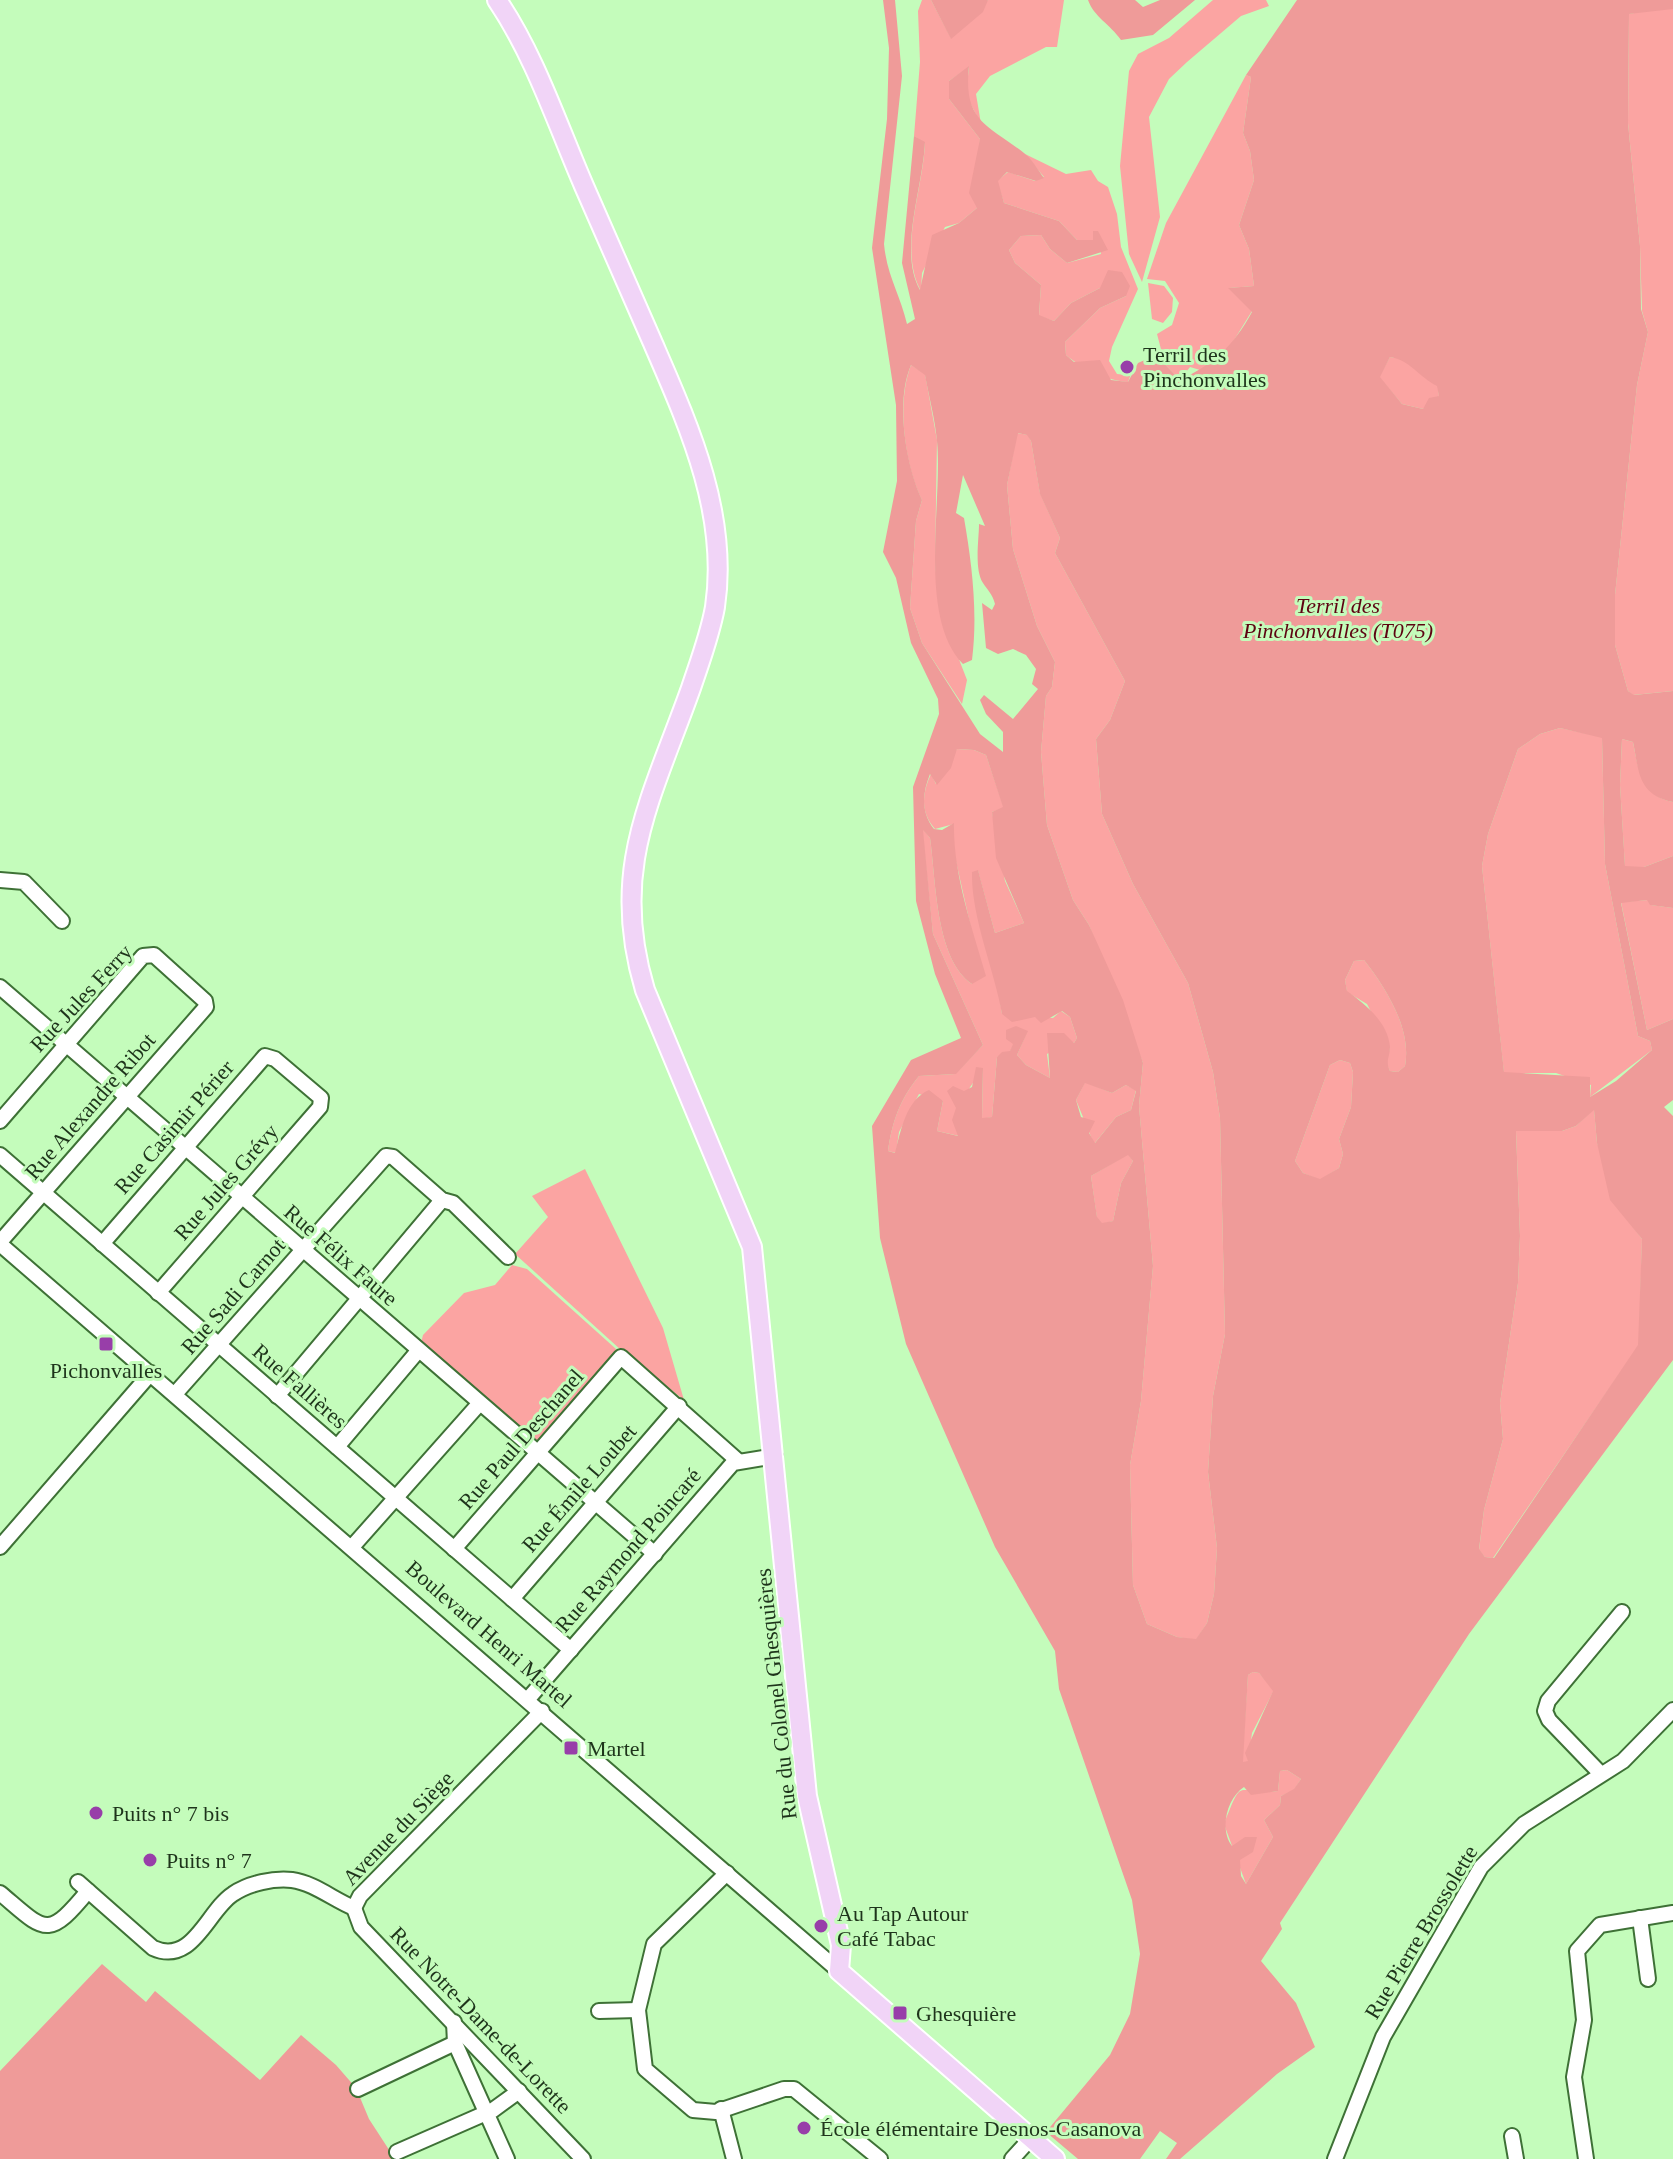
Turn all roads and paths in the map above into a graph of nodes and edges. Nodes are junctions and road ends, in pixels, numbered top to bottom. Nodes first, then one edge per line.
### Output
1 (497, 0) edge
2 (0, 880) edge
3 (62, 921) dead end
4 (0, 987) edge
5 (202, 996) joint
6 (65, 1045) junction
7 (127, 1098) junction
8 (321, 1098) joint
9 (0, 1121) edge
10 (184, 1149) junction
11 (0, 1155) edge
12 (44, 1193) junction
13 (242, 1197) junction
14 (442, 1200) junction
15 (0, 1243) edge
16 (102, 1244) junction
17 (302, 1251) junction
18 (508, 1257) dead end
19 (158, 1293) junction
20 (360, 1300) junction
21 (219, 1345) junction
22 (418, 1351) junction
23 (151, 1373) junction
24 (175, 1394) junction
25 (277, 1396) junction
26 (479, 1404) junction
27 (679, 1406) junction
28 (337, 1447) junction
29 (536, 1453) junction
30 (775, 1456) junction
31 (737, 1460) junction
32 (395, 1498) junction
33 (594, 1504) junction
34 (0, 1547) edge
35 (352, 1547) junction
36 (454, 1549) junction
37 (655, 1554) junction
38 (512, 1599) junction
39 (1622, 1612) dead end
40 (571, 1650) junction
41 (528, 1699) junction
42 (1673, 1710) edge
43 (542, 1711) junction
44 (1601, 1774) junction
45 (727, 1873) junction
46 (0, 1893) edge
47 (354, 1908) junction
48 (1673, 1913) edge
49 (1640, 1918) junction
50 (839, 1971) junction
51 (1648, 1979) dead end
52 (638, 2010) junction
53 (599, 2011) dead end
54 (454, 2022) junction
55 (455, 2043) junction
56 (358, 2089) dead end
57 (519, 2091) junction
58 (721, 2109) junction
59 (485, 2111) junction
60 (1512, 2136) dead end
61 (1031, 2138) junction
62 (397, 2152) dead end
63 (1056, 2158) edge
64 (507, 2159) edge
65 (583, 2159) edge
66 (734, 2159) edge
67 (880, 2159) edge
68 (1012, 2159) edge
69 (1335, 2159) edge
70 (1516, 2159) edge
71 (1586, 2159) edge

1 - 30 main road, Rue du Colonel Ghesquières
2 - 3 street
4 - 6 street, Rue Félix Faure
5 - 6 street, Rue Jules Ferry
5 - 7 street, Rue Alexandre Ribot
6 - 7 street, Rue Félix Faure
6 - 9 street, Rue Jules Ferry
7 - 10 street, Rue Félix Faure
7 - 12 street, Rue Alexandre Ribot
8 - 10 street, Rue Casimir Périer
8 - 13 street, Rue Jules Grévy
10 - 13 street, Rue Félix Faure
10 - 16 street, Rue Casimir Périer
11 - 12 street, Rue Fallières
12 - 15 street, Rue Alexandre Ribot
12 - 16 street, Rue Fallières
13 - 17 street, Rue Félix Faure
13 - 19 street, Rue Jules Grévy
14 - 17 street, Rue Sadi Carnot
14 - 18 street
14 - 20 street
15 - 23 street, Boulevard Henri Martel
16 - 19 street, Rue Fallières
17 - 20 street, Rue Félix Faure
17 - 21 street, Rue Sadi Carnot
19 - 21 street, Rue Fallières
20 - 22 street, Rue Félix Faure
20 - 25 street
21 - 24 street, Rue Sadi Carnot
21 - 25 street, Rue Fallières
22 - 26 street, Rue Félix Faure
22 - 28 street
23 - 24 street, Boulevard Henri Martel
23 - 34 street
24 - 35 street, Boulevard Henri Martel
25 - 28 street, Rue Fallières
26 - 29 street, Rue Félix Faure
26 - 32 street
27 - 29 street, Rue Paul Deschanel
27 - 31 street
27 - 33 street, Rue Émile Loubet
28 - 32 street, Rue Fallières
29 - 33 street, Rue Félix Faure
29 - 36 street, Rue Paul Deschanel
30 - 31 street
30 - 50 main road, Rue du Colonel Ghesquières
31 - 37 street, Rue Raymond Poincaré
32 - 35 street
32 - 36 street, Rue Fallières
33 - 37 street, Rue Félix Faure
33 - 38 street, Rue Émile Loubet
35 - 41 street, Boulevard Henri Martel
36 - 38 street, Rue Fallières
37 - 40 street, Rue Raymond Poincaré
38 - 40 street, Rue Fallières
39 - 44 street
40 - 41 street, Rue Raymond Poincaré
41 - 43 street, Boulevard Henri Martel
42 - 44 street, Rue Pierre Brossolette
43 - 45 street, Boulevard Henri Martel
43 - 47 street, Avenue du Siège
44 - 69 street, Rue Pierre Brossolette
45 - 50 street, Boulevard Henri Martel
45 - 52 street
46 - 47 street, Avenue du Siège
47 - 54 street, Rue Notre-Dame-de-Lorette
48 - 49 street
49 - 51 street
49 - 71 street
50 - 61 main road, Boulevard Henri Martel
52 - 53 street
52 - 58 street
54 - 55 street
54 - 57 street, Rue Notre-Dame-de-Lorette
55 - 56 street
55 - 59 street
57 - 59 street
57 - 65 street, Rue Notre-Dame-de-Lorette
58 - 66 street
58 - 67 street
59 - 62 street
59 - 64 street
60 - 70 street
61 - 63 main road, Boulevard Henri Martel
61 - 68 street

